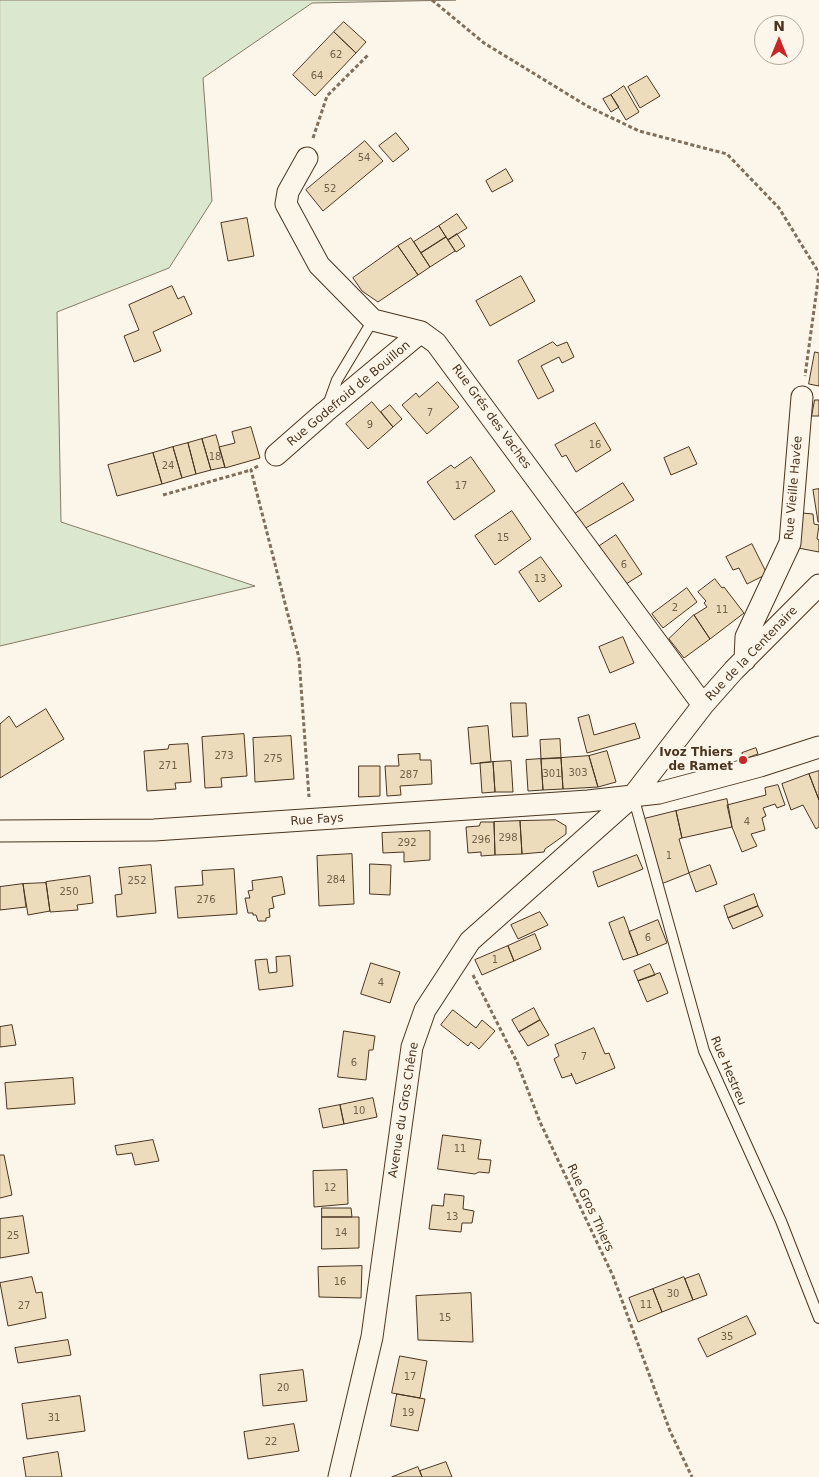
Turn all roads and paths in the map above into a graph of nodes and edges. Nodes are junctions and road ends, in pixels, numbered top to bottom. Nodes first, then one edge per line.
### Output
1 (432, 0) edge
2 (368, 55) dead end
3 (307, 158) joint
4 (374, 320) junction
5 (421, 332) junction
6 (802, 397) joint
7 (325, 412) junction
8 (276, 455) joint
9 (251, 470) junction
10 (163, 494) dead end
11 (819, 586) edge
12 (744, 660) junction
13 (703, 705) junction
14 (819, 747) edge
15 (633, 796) junction
16 (311, 820) junction
17 (0, 831) edge
18 (461, 953) junction
19 (819, 1318) edge
20 (340, 1477) edge
21 (692, 1477) edge

1 - 6 path
2 - 3 path
3 - 4 street
4 - 5 street, Rue Grés des Vaches
4 - 7 lane
5 - 7 street, Rue Godefroid de Bouillon
5 - 13 street, Rue Grés des Vaches
6 - 12 street, Rue Vieille Havée
7 - 8 street, Rue Godefroid de Bouillon
8 - 9 path
9 - 10 path
9 - 16 path
11 - 12 street, Rue de la Centenaire
12 - 13 street, Rue de la Centenaire
13 - 15 street, Rue de la Centenaire
14 - 15 street, Rue Fays
15 - 16 street, Rue Fays
15 - 18 street, Avenue du Gros Chêne
15 - 19 lane, Rue Hestreu
16 - 17 street, Rue Fays
18 - 20 street, Avenue du Gros Chêne
18 - 21 path, Rue Gros Thiers

